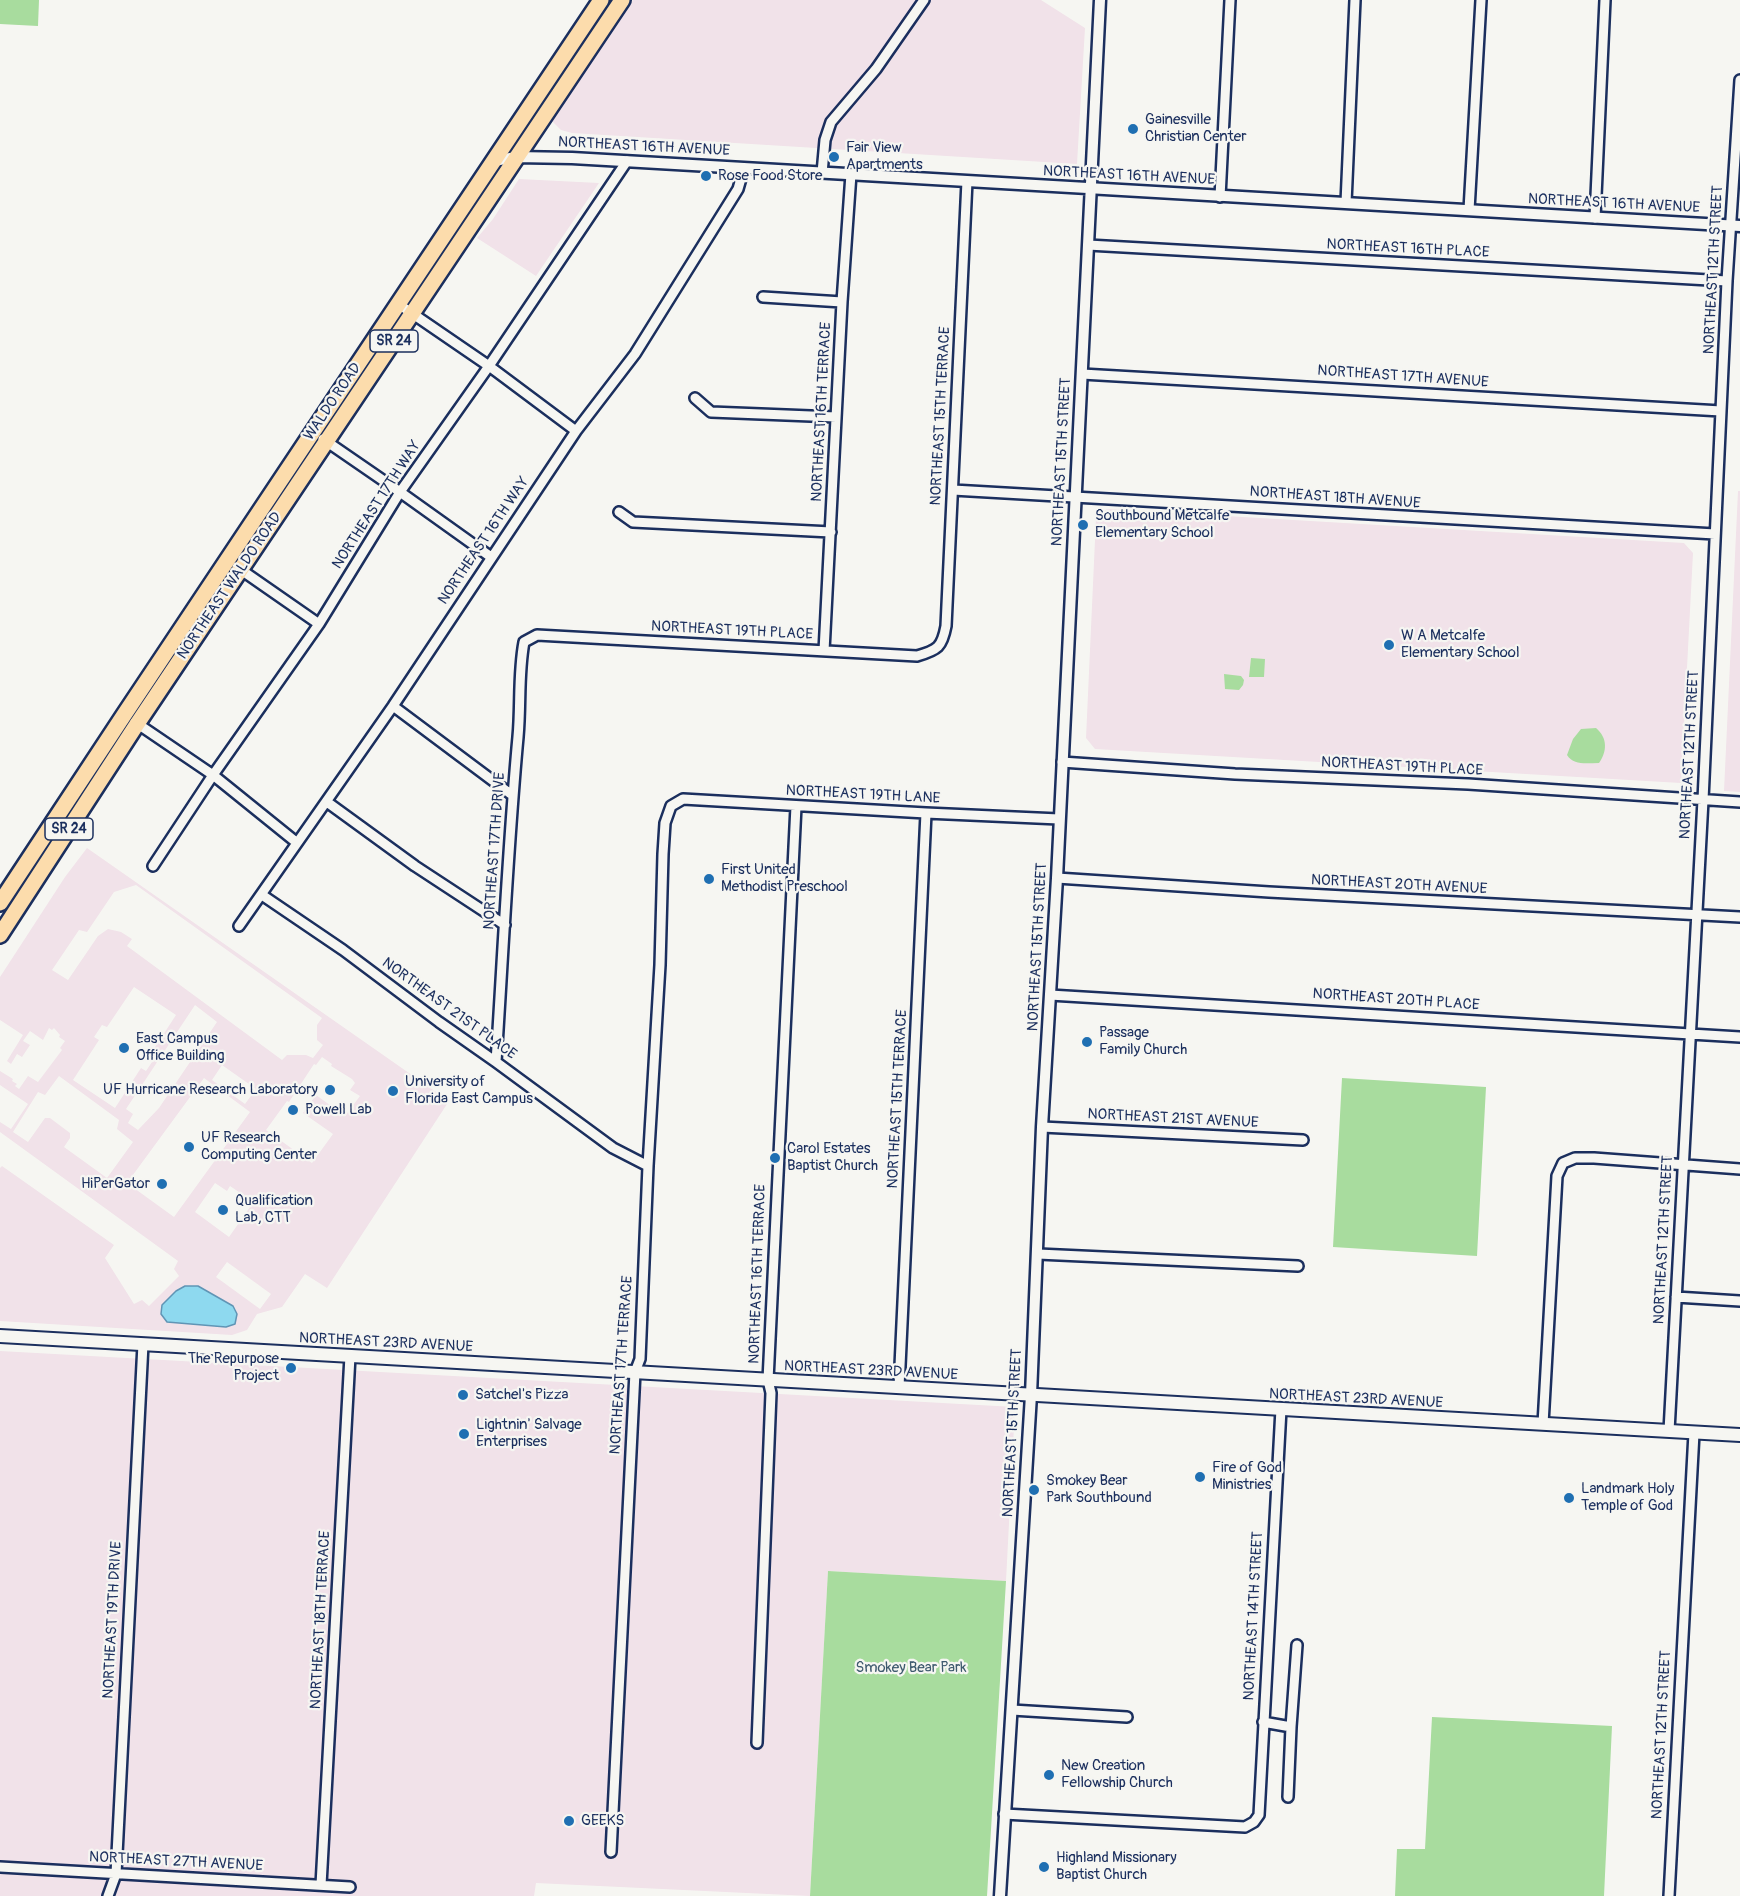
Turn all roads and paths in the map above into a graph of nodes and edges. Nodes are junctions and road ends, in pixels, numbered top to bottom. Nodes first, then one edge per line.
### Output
1 (602, 0) edge
2 (622, 0) edge
3 (924, 0) edge
4 (1100, 0) edge
5 (1230, 0) edge
6 (1355, 0) edge
7 (1481, 0) edge
8 (1605, 0) edge
9 (1740, 80) edge
10 (497, 156) junction
11 (516, 157) junction
12 (627, 161) junction
13 (744, 168) junction
14 (822, 173) junction
15 (851, 174) junction
16 (967, 182) junction
17 (1091, 189) junction
18 (1220, 196) junction
19 (1346, 204) junction
20 (1469, 210) junction
21 (1595, 218) junction
22 (1736, 226) edge
23 (1088, 245) junction
24 (1727, 281) junction
25 (763, 297) dead end
26 (842, 302) junction
27 (398, 303) junction
28 (412, 313) junction
29 (489, 366) junction
30 (1082, 374) junction
31 (694, 398) dead end
32 (1721, 411) junction
33 (836, 417) junction
34 (576, 431) junction
35 (312, 432) junction
36 (327, 442) junction
37 (952, 490) junction
38 (400, 492) junction
39 (1076, 496) junction
40 (619, 512) dead end
41 (831, 532) junction
42 (1715, 534) junction
43 (490, 557) junction
44 (227, 560) junction
45 (241, 570) junction
46 (319, 624) junction
47 (524, 642) joint
48 (937, 649) joint
49 (825, 651) junction
50 (393, 706) junction
51 (124, 715) junction
52 (137, 724) junction
53 (1062, 762) junction
54 (213, 775) junction
55 (512, 795) junction
56 (1703, 800) junction
57 (327, 802) junction
58 (1740, 802) edge
59 (796, 806) junction
60 (669, 808) joint
61 (926, 813) junction
62 (1059, 819) junction
63 (296, 843) junction
64 (153, 866) dead end
65 (1057, 878) junction
66 (262, 895) junction
67 (0, 903) edge
68 (1697, 915) junction
69 (1740, 917) edge
70 (505, 925) junction
71 (239, 926) dead end
72 (0, 935) edge
73 (1050, 995) junction
74 (1690, 1034) junction
75 (1740, 1037) edge
76 (496, 1062) junction
77 (1042, 1127) junction
78 (1303, 1140) dead end
79 (1683, 1165) junction
80 (648, 1166) junction
81 (1740, 1169) edge
82 (1038, 1254) junction
83 (1298, 1266) dead end
84 (1676, 1297) junction
85 (1740, 1300) edge
86 (0, 1336) edge
87 (143, 1344) junction
88 (350, 1356) junction
89 (635, 1372) junction
90 (768, 1380) junction
91 (899, 1387) junction
92 (1031, 1395) junction
93 (1281, 1409) junction
94 (1543, 1424) junction
95 (1669, 1431) junction
96 (1694, 1433) junction
97 (1740, 1435) edge
98 (1297, 1645) dead end
99 (1012, 1710) junction
100 (1127, 1717) dead end
101 (1263, 1722) junction
102 (1291, 1727) junction
103 (757, 1743) dead end
104 (1288, 1797) dead end
105 (1004, 1814) junction
106 (611, 1852) dead end
107 (0, 1867) edge
108 (116, 1874) junction
109 (321, 1885) junction
110 (350, 1887) dead end
111 (108, 1896) edge
112 (1000, 1896) edge
113 (1669, 1896) edge

1 - 10 highway, WALDO ROAD / SR 24
2 - 11 highway, SR 24
3 - 14 street
4 - 17 street, NORTHEAST 15TH STREET
5 - 18 street
6 - 19 street
7 - 20 street
8 - 21 street
9 - 22 street, NORTHEAST 12TH STREET
10 - 11 street
10 - 27 highway, WALDO ROAD / SR 24
11 - 12 street, NORTHEAST 16TH AVENUE
11 - 28 highway, NORTHEAST WALDO ROAD / SR 24
12 - 13 street, NORTHEAST 16TH AVENUE
12 - 29 street, NORTHEAST 17TH WAY
13 - 14 street, NORTHEAST 16TH AVENUE
13 - 34 street, NORTHEAST 16TH WAY
14 - 15 street, NORTHEAST 16TH AVENUE
15 - 16 street, NORTHEAST 16TH AVENUE
15 - 26 street, NORTHEAST 16TH TERRACE
16 - 17 street, NORTHEAST 16TH AVENUE
16 - 37 street, NORTHEAST 15TH TERRACE
17 - 18 street, NORTHEAST 16TH AVENUE
17 - 23 street, NORTHEAST 15TH STREET
18 - 19 street, NORTHEAST 16TH AVENUE
19 - 20 street, NORTHEAST 16TH AVENUE
20 - 21 street, NORTHEAST 16TH AVENUE
21 - 22 street, NORTHEAST 16TH AVENUE
22 - 24 street, NORTHEAST 12TH STREET
23 - 24 street, NORTHEAST 16TH PLACE
23 - 30 street, NORTHEAST 15TH STREET
24 - 32 street, NORTHEAST 12TH STREET
25 - 26 street
26 - 33 street, NORTHEAST 16TH TERRACE
27 - 28 street
27 - 35 highway, WALDO ROAD / SR 24
28 - 29 street
28 - 36 highway, NORTHEAST WALDO ROAD / SR 24
29 - 34 street
29 - 38 street, NORTHEAST 17TH WAY
30 - 32 street, NORTHEAST 17TH AVENUE
30 - 39 street, NORTHEAST 15TH STREET
31 - 33 street
32 - 42 street, NORTHEAST 12TH STREET
33 - 41 street, NORTHEAST 16TH TERRACE
34 - 43 street, NORTHEAST 16TH WAY
35 - 36 street
35 - 44 highway, WALDO ROAD / SR 24
36 - 38 street
36 - 45 highway, NORTHEAST WALDO ROAD / SR 24
37 - 39 street, NORTHEAST 18TH AVENUE
37 - 48 street, NORTHEAST 15TH TERRACE
38 - 43 street
38 - 46 street, NORTHEAST 17TH WAY
39 - 42 street, NORTHEAST 18TH AVENUE
39 - 53 street, NORTHEAST 15TH STREET
40 - 41 street
41 - 49 street, NORTHEAST 16TH TERRACE
42 - 56 street, NORTHEAST 12TH STREET
43 - 50 street, NORTHEAST 16TH WAY
44 - 45 street
44 - 51 highway, WALDO ROAD / SR 24
45 - 46 street
45 - 52 highway, NORTHEAST WALDO ROAD / SR 24
46 - 54 street, NORTHEAST 17TH WAY
47 - 49 street, NORTHEAST 19TH PLACE
47 - 55 street, NORTHEAST 17TH DRIVE
48 - 49 street, NORTHEAST 19TH PLACE
50 - 55 street
50 - 57 street, NORTHEAST 16TH WAY
51 - 52 street
51 - 67 highway, SR 24
52 - 54 street
52 - 72 highway, NORTHEAST WALDO ROAD / SR 24
53 - 56 street, NORTHEAST 19TH PLACE
53 - 62 street, NORTHEAST 15TH STREET
54 - 63 street
54 - 64 street, NORTHEAST 17TH WAY
55 - 70 street, NORTHEAST 17TH DRIVE
56 - 58 street, NORTHEAST 19TH PLACE
56 - 68 street, NORTHEAST 12TH STREET
57 - 63 street, NORTHEAST 16TH WAY
57 - 70 street
59 - 60 street, NORTHEAST 19TH LANE
59 - 61 street, NORTHEAST 19TH LANE
59 - 90 street, NORTHEAST 16TH TERRACE
60 - 80 street, NORTHEAST 17TH TERRACE
61 - 62 street, NORTHEAST 19TH LANE
61 - 91 street, NORTHEAST 15TH TERRACE
62 - 65 street, NORTHEAST 15TH STREET
63 - 66 street, NORTHEAST 16TH WAY
65 - 68 street, NORTHEAST 20TH AVENUE
65 - 73 street, NORTHEAST 15TH STREET
66 - 71 street, NORTHEAST 16TH WAY
66 - 76 street, NORTHEAST 21ST PLACE
68 - 69 street, NORTHEAST 20TH AVENUE
68 - 74 street, NORTHEAST 12TH STREET
70 - 76 street, NORTHEAST 17TH DRIVE
73 - 74 street, NORTHEAST 20TH PLACE
73 - 77 street, NORTHEAST 15TH STREET
74 - 75 street, NORTHEAST 20TH PLACE
74 - 79 street, NORTHEAST 12TH STREET
76 - 80 street, NORTHEAST 21ST PLACE
77 - 78 street, NORTHEAST 21ST AVENUE
77 - 82 street, NORTHEAST 15TH STREET
79 - 81 street
79 - 84 street, NORTHEAST 12TH STREET
79 - 94 street
80 - 89 street, NORTHEAST 17TH TERRACE
82 - 83 street
82 - 92 street, NORTHEAST 15TH STREET
84 - 85 street
84 - 95 street, NORTHEAST 12TH STREET
86 - 87 main road, NORTHEAST 23RD AVENUE
87 - 88 main road, NORTHEAST 23RD AVENUE
87 - 108 street, NORTHEAST 19TH DRIVE
88 - 89 main road, NORTHEAST 23RD AVENUE
88 - 109 street, NORTHEAST 18TH TERRACE
89 - 90 main road, NORTHEAST 23RD AVENUE
89 - 106 street, NORTHEAST 17TH TERRACE
90 - 91 main road, NORTHEAST 23RD AVENUE
90 - 103 street, NORTHEAST 16TH TERRACE
91 - 92 main road, NORTHEAST 23RD AVENUE
92 - 93 main road, NORTHEAST 23RD AVENUE
92 - 99 street, NORTHEAST 15TH STREET
93 - 94 main road, NORTHEAST 23RD AVENUE
93 - 101 street, NORTHEAST 14TH STREET
94 - 95 main road, NORTHEAST 23RD AVENUE
95 - 96 main road, NORTHEAST 23RD AVENUE
96 - 97 main road, NORTHEAST 23RD AVENUE
96 - 113 street, NORTHEAST 12TH STREET
98 - 102 street
99 - 100 street
99 - 105 street, NORTHEAST 15TH STREET
101 - 102 street
101 - 105 street, NORTHEAST 14TH STREET
102 - 104 street
105 - 112 street, NORTHEAST 15TH STREET
107 - 108 street, NORTHEAST 27TH AVENUE
108 - 109 street, NORTHEAST 27TH AVENUE
108 - 111 street, NORTHEAST 19TH DRIVE
109 - 110 street, NORTHEAST 27TH AVENUE

